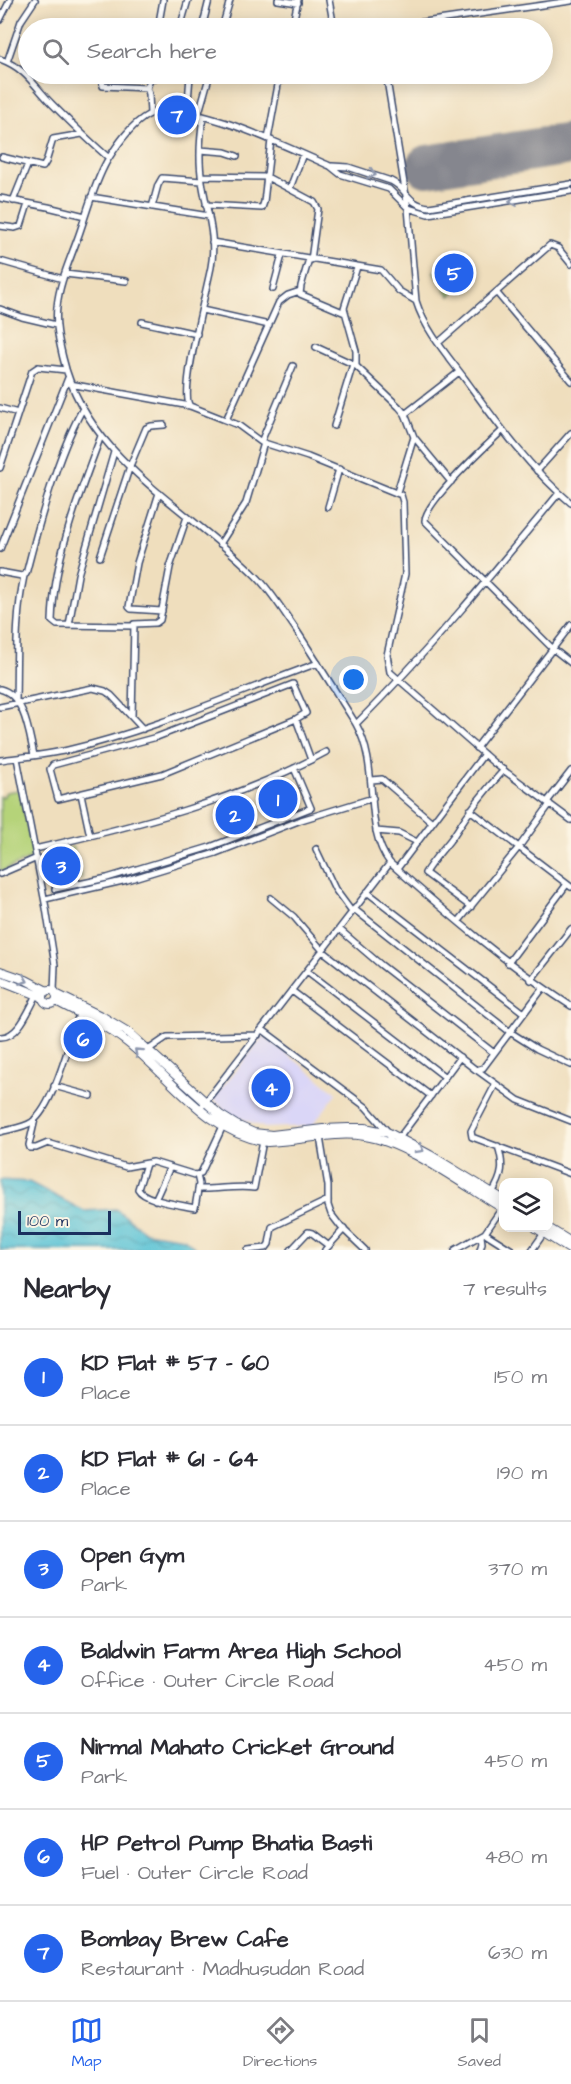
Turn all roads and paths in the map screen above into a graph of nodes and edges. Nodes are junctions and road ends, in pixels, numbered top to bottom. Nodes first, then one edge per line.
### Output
1 (10, 0) edge
2 (35, 0) edge
3 (163, 0) edge
4 (188, 0) edge
5 (209, 0) edge
6 (230, 0) edge
7 (278, 0) edge
8 (329, 0) edge
9 (571, 1) edge
10 (298, 2) edge
11 (23, 18) edge
12 (160, 18) edge
13 (183, 18) edge
14 (204, 18) edge
15 (225, 18) edge
16 (294, 18) edge
17 (332, 18) edge
18 (452, 18) edge
19 (0, 20) edge
20 (18, 30) edge
21 (0, 60) edge
22 (7, 62) junction
23 (18, 67) edge
24 (38, 84) edge
25 (103, 84) edge
26 (148, 84) edge
27 (189, 84) edge
28 (208, 84) edge
29 (278, 84) edge
30 (388, 84) edge
31 (147, 88) junction
32 (150, 114) junction
33 (187, 114) junction
34 (200, 116) junction
35 (82, 134) junction
36 (269, 139) junction
37 (200, 150) junction
38 (303, 154) junction
39 (237, 156) dead end
40 (2, 157) dead end
41 (109, 158) junction
42 (28, 164) junction
43 (330, 166) junction
44 (267, 177) junction
45 (201, 178) junction
46 (571, 184) edge
47 (290, 188) junction
48 (571, 191) edge
49 (91, 197) junction
50 (407, 197) junction
51 (0, 198) edge
52 (13, 201) junction
53 (28, 204) junction
54 (206, 205) junction
55 (152, 207) junction
56 (408, 208) junction
57 (85, 216) junction
58 (209, 216) junction
59 (0, 226) edge
60 (212, 242) junction
61 (282, 255) junction
62 (310, 260) junction
63 (0, 261) edge
64 (571, 264) edge
65 (357, 267) junction
66 (64, 277) junction
67 (126, 281) dead end
68 (273, 289) dead end
69 (300, 291) junction
70 (496, 292) junction
71 (416, 301) junction
72 (0, 309) edge
73 (202, 310) junction
74 (345, 313) junction
75 (142, 322) dead end
76 (56, 325) junction
77 (269, 325) junction
78 (197, 334) junction
79 (438, 344) junction
80 (316, 347) dead end
81 (355, 365) junction
82 (293, 366) dead end
83 (66, 370) junction
84 (459, 372) junction
85 (69, 381) junction
86 (571, 381) edge
87 (190, 406) junction
88 (0, 408) edge
89 (82, 410) junction
90 (18, 413) junction
91 (405, 414) junction
92 (226, 420) junction
93 (164, 425) dead end
94 (334, 426) dead end
95 (503, 430) junction
96 (571, 433) edge
97 (101, 436) junction
98 (414, 437) junction
99 (262, 443) junction
100 (114, 452) junction
101 (130, 466) junction
102 (0, 468) edge
103 (339, 469) junction
104 (537, 471) junction
105 (450, 482) junction
106 (397, 492) junction
107 (159, 493) junction
108 (559, 493) junction
109 (571, 503) edge
110 (328, 507) dead end
111 (188, 517) junction
112 (220, 544) junction
113 (0, 549) edge
114 (100, 557) dead end
115 (0, 572) edge
116 (24, 576) junction
117 (485, 583) junction
118 (162, 611) junction
119 (571, 625) edge
120 (69, 626) junction
121 (134, 626) junction
122 (552, 648) junction
123 (318, 663) junction
124 (571, 663) edge
125 (399, 681) junction
126 (0, 689) edge
127 (16, 702) junction
128 (0, 706) edge
129 (132, 717) junction
130 (296, 718) junction
131 (356, 724) junction
132 (143, 729) junction
133 (476, 748) junction
134 (326, 752) dead end
135 (484, 754) junction
136 (34, 755) junction
137 (17, 758) junction
138 (0, 760) edge
139 (311, 760) junction
140 (294, 768) junction
141 (504, 770) junction
142 (571, 771) edge
143 (372, 780) junction
144 (81, 794) junction
145 (373, 798) junction
146 (548, 803) junction
147 (470, 810) junction
148 (571, 820) edge
149 (432, 822) junction
150 (376, 831) junction
151 (90, 836) junction
152 (67, 841) junction
153 (417, 842) junction
154 (519, 847) junction
155 (35, 849) junction
156 (316, 849) dead end
157 (37, 858) junction
158 (390, 863) junction
159 (396, 869) junction
160 (0, 874) edge
161 (77, 884) junction
162 (569, 886) edge
163 (55, 889) dead end
164 (367, 892) junction
165 (271, 897) dead end
166 (45, 899) junction
167 (471, 907) junction
168 (353, 911) junction
169 (459, 921) junction
170 (339, 929) junction
171 (571, 929) edge
172 (323, 951) junction
173 (508, 963) junction
174 (0, 971) edge
175 (307, 971) junction
176 (0, 980) edge
177 (531, 980) junction
178 (543, 988) junction
179 (292, 991) junction
180 (49, 995) junction
181 (571, 1006) edge
182 (524, 1013) junction
183 (79, 1014) junction
184 (261, 1032) junction
185 (510, 1032) junction
186 (0, 1037) edge
187 (148, 1050) junction
188 (494, 1053) junction
189 (460, 1057) junction
190 (571, 1065) edge
191 (478, 1071) junction
192 (445, 1077) junction
193 (495, 1085) junction
194 (54, 1086) junction
195 (91, 1096) dead end
196 (430, 1096) junction
197 (203, 1106) junction
198 (35, 1119) junction
199 (571, 1122) edge
200 (223, 1126) junction
201 (0, 1132) edge
202 (388, 1132) junction
203 (320, 1137) junction
204 (399, 1138) junction
205 (263, 1141) junction
206 (391, 1144) junction
207 (498, 1146) junction
208 (146, 1164) junction
209 (170, 1167) junction
210 (571, 1174) edge
211 (197, 1175) junction
212 (199, 1189) junction
213 (492, 1193) junction
214 (155, 1200) junction
215 (328, 1200) junction
216 (499, 1201) edge
217 (499, 1204) edge
218 (499, 1212) edge
219 (344, 1229) junction
220 (545, 1232) edge
221 (548, 1232) edge
222 (550, 1232) edge
223 (483, 1235) junction
224 (571, 1242) edge
225 (327, 1248) edge
226 (264, 1249) edge
227 (248, 1250) edge
228 (291, 1250) edge
229 (365, 1250) edge
230 (455, 1250) edge
231 (480, 1250) edge
232 (512, 1250) edge
233 (532, 1250) edge
234 (571, 1250) edge

1 - 19 street
2 - 11 street
3 - 12 street
4 - 13 street
5 - 14 street
6 - 15 street
7 - 10 street
8 - 17 street
9 - 18 street
10 - 16 street
20 - 22 street
21 - 22 street
22 - 23 street
24 - 35 street
25 - 31 street
26 - 31 street
27 - 33 street
28 - 34 street
29 - 36 street
30 - 50 street
31 - 32 street
32 - 33 street
32 - 41 street
33 - 34 street
34 - 36 street
34 - 37 street
35 - 41 street
35 - 42 street
36 - 38 street
36 - 44 street
37 - 39 street
37 - 45 street
38 - 43 street
38 - 47 street
40 - 42 street
41 - 49 street
42 - 52 street
43 -> 50 street
43 - 56 street
44 - 45 street
44 - 47 street
44 - 54 street
45 - 54 street
45 - 55 street
46 - 50 street
47 - 62 street
48 -> 56 street
49 - 55 street
49 - 57 street
50 - 56 street
51 - 52 street
52 - 53 street
53 - 57 street
53 - 59 street
54 - 58 street
55 - 58 street
56 - 71 street
57 - 66 street
58 - 60 street
60 - 61 street
60 - 73 street
61 - 62 street
61 - 68 street
62 - 65 street
62 - 69 street
63 - 66 street
64 - 70 street
65 - 71 street
65 - 74 street
66 - 67 street
66 - 76 street
69 - 74 street
69 - 77 street
70 - 79 street
70 - 86 street
71 - 79 street
72 - 76 street
73 - 77 street
73 - 78 street
74 - 81 street
75 - 78 street
76 - 83 street
77 - 92 street
78 - 87 street
79 - 84 street
80 - 81 street
81 - 91 street
81 - 94 street
82 - 99 street
83 - 85 street
83 - 90 street
84 - 91 street
84 - 95 street
85 - 87 street
85 - 89 street
85 - 113 street
87 - 92 street
88 - 90 street
89 - 97 street
89 - 116 street
90 - 102 street
91 - 98 street
92 - 99 street
93 - 101 street
95 - 104 street
95 - 105 street
96 - 104 street
97 - 100 street
97 - 120 street
98 - 105 street
98 - 106 street
99 - 103 street
99 - 112 street
100 - 101 street
100 - 120 street
101 - 107 street
101 - 114 street
103 - 106 street
103 - 110 street
104 - 108 street
105 - 117 street
106 - 125 street
107 - 111 street
107 - 118 street
108 - 109 street
108 - 117 street
111 - 112 street
111 - 118 street
112 - 123 street
115 - 116 street
116 - 127 street
117 - 122 street
117 - 125 street
118 - 121 street
119 - 122 street
120 - 121 street
121 - 129 street
122 - 124 street
122 - 133 street
123 - 131 street
123 - 132 street
125 - 131 street
125 - 133 street
126 - 127 street
127 - 128 street
127 - 129 street
127 - 136 street
129 - 132 street
130 - 139 street
130 - 144 street
130 - 144 street
131 - 143 street
132 - 136 street
133 - 135 street
134 - 139 street
135 - 141 street
135 - 149 street
136 - 137 street
137 - 138 street
137 - 155 street
139 - 140 street
140 - 151 street
140 - 161 street
141 - 146 street
141 - 147 street
142 - 146 street
143 - 145 street
143 - 149 street
144 - 151 street
145 - 150 street
145 - 166 street
146 - 148 street
146 - 154 street
147 - 154 street
147 - 167 street
149 - 153 street
150 - 153 street
150 - 158 street
151 - 152 street
152 - 155 street
152 - 161 street
153 - 159 street
154 - 162 street
154 - 167 street
155 - 157 street
156 - 168 street
157 - 160 street
157 - 166 street
158 - 159 street
158 - 164 street
159 - 169 street
161 - 163 street
162 - 173 street
164 - 168 street
164 - 182 street
165 - 172 street
166 - 180 street
167 - 169 street
168 - 170 street
168 - 185 street
169 - 173 street
170 - 172 street
170 - 188 street
171 - 177 street
172 - 175 street
172 - 189 street
173 - 177 street
174 -> 180 main road
175 - 179 street
175 - 192 street
176 - 180 main road
177 - 178 street
178 - 181 street
178 - 182 street
179 - 184 street
179 - 196 street
180 - 183 main road
180 - 186 street
180 - 187 main road
182 - 185 street
183 - 194 street
197 -> 183 main road
184 - 187 street
184 - 197 street
184 - 202 street
185 - 188 street
185 - 190 street
187 - 197 main road
188 - 191 street
189 - 191 street
189 - 192 street
191 - 193 street
192 - 196 street
193 - 199 street
193 - 207 street
194 - 195 street
194 - 198 street
196 - 204 street
197 - 200 main road
197 - 202 main road
198 - 201 street
198 - 208 street
200 - 205 main road
200 - 211 street
202 - 204 main road
202 - 206 street
203 - 205 main road
203 - 206 main road
203 - 215 street
204 -> 213 main road
205 - 212 street
206 - 217 main road
207 - 210 street
207 - 213 street
208 - 209 street
208 - 214 street
209 - 211 street
209 - 214 street
211 - 212 street
212 - 214 street
213 - 216 main road
215 - 219 street
215 - 226 street
218 - 223 street
219 - 225 street
219 - 229 street
220 - 233 street
221 - 234 main road
222 - 224 main road
223 - 230 street
223 - 231 street
223 - 232 street
225 - 228 street
226 - 227 street

